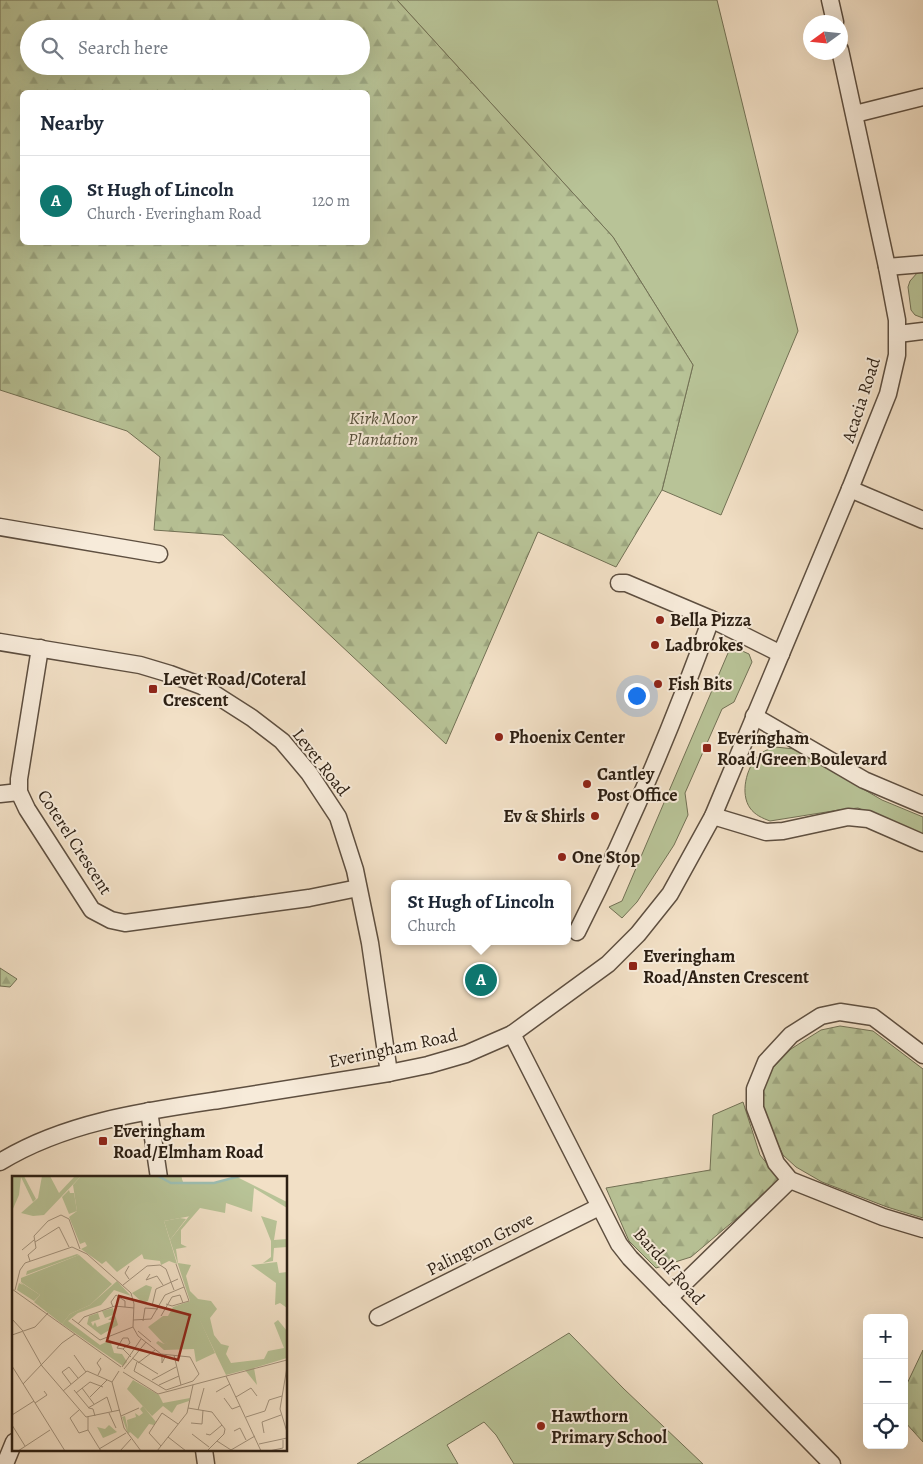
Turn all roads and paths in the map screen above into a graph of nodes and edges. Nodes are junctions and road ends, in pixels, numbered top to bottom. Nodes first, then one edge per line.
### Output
1 (830, 0) edge
2 (833, 15) edge
3 (842, 60) edge
4 (923, 97) edge
5 (855, 114) junction
6 (923, 264) edge
7 (887, 267) junction
8 (923, 331) edge
9 (898, 334) junction
10 (850, 489) junction
11 (923, 520) edge
12 (0, 528) edge
13 (159, 554) dead end
14 (618, 583) dead end
15 (711, 619) junction
16 (0, 642) edge
17 (40, 648) junction
18 (782, 654) junction
19 (754, 716) junction
20 (19, 792) junction
21 (0, 794) edge
22 (923, 805) edge
23 (713, 816) junction
24 (923, 843) edge
25 (358, 888) junction
26 (577, 932) dead end
27 (512, 1034) junction
28 (923, 1055) edge
29 (389, 1073) junction
30 (149, 1111) junction
31 (0, 1162) edge
32 (159, 1176) edge
33 (790, 1180) junction
34 (599, 1207) junction
35 (923, 1229) edge
36 (669, 1298) junction
37 (378, 1317) dead end
38 (12, 1447) edge
39 (5, 1464) edge
40 (832, 1464) edge

1 - 2 street
3 - 5 street, Acacia Road
4 - 5 street
5 - 7 street, Acacia Road
6 - 7 street
7 - 9 street, Acacia Road
8 - 9 street
9 - 10 street, Acacia Road
10 - 11 street
10 - 18 street, Acacia Road
12 - 13 street
14 - 15 street
15 - 18 street
15 - 26 street
16 - 17 street, Levet Road
17 - 20 street, Coterel Crescent
17 - 25 street, Levet Road
18 - 19 street, Acacia Road
19 - 22 street
19 - 23 street, Everingham Road
20 - 21 street
20 - 25 street, Coterel Crescent
23 - 24 street
23 - 27 street, Everingham Road
25 - 29 street, Levet Road
27 - 29 street, Everingham Road
27 - 34 street, Bardolf Road
28 - 33 street
29 - 30 street, Everingham Road
30 - 31 street, Everingham Road
30 - 32 street
33 - 35 street
33 - 36 street
34 - 36 street, Bardolf Road
34 - 37 street, Palington Grove
36 - 40 street, Bardolf Road
38 - 39 street

